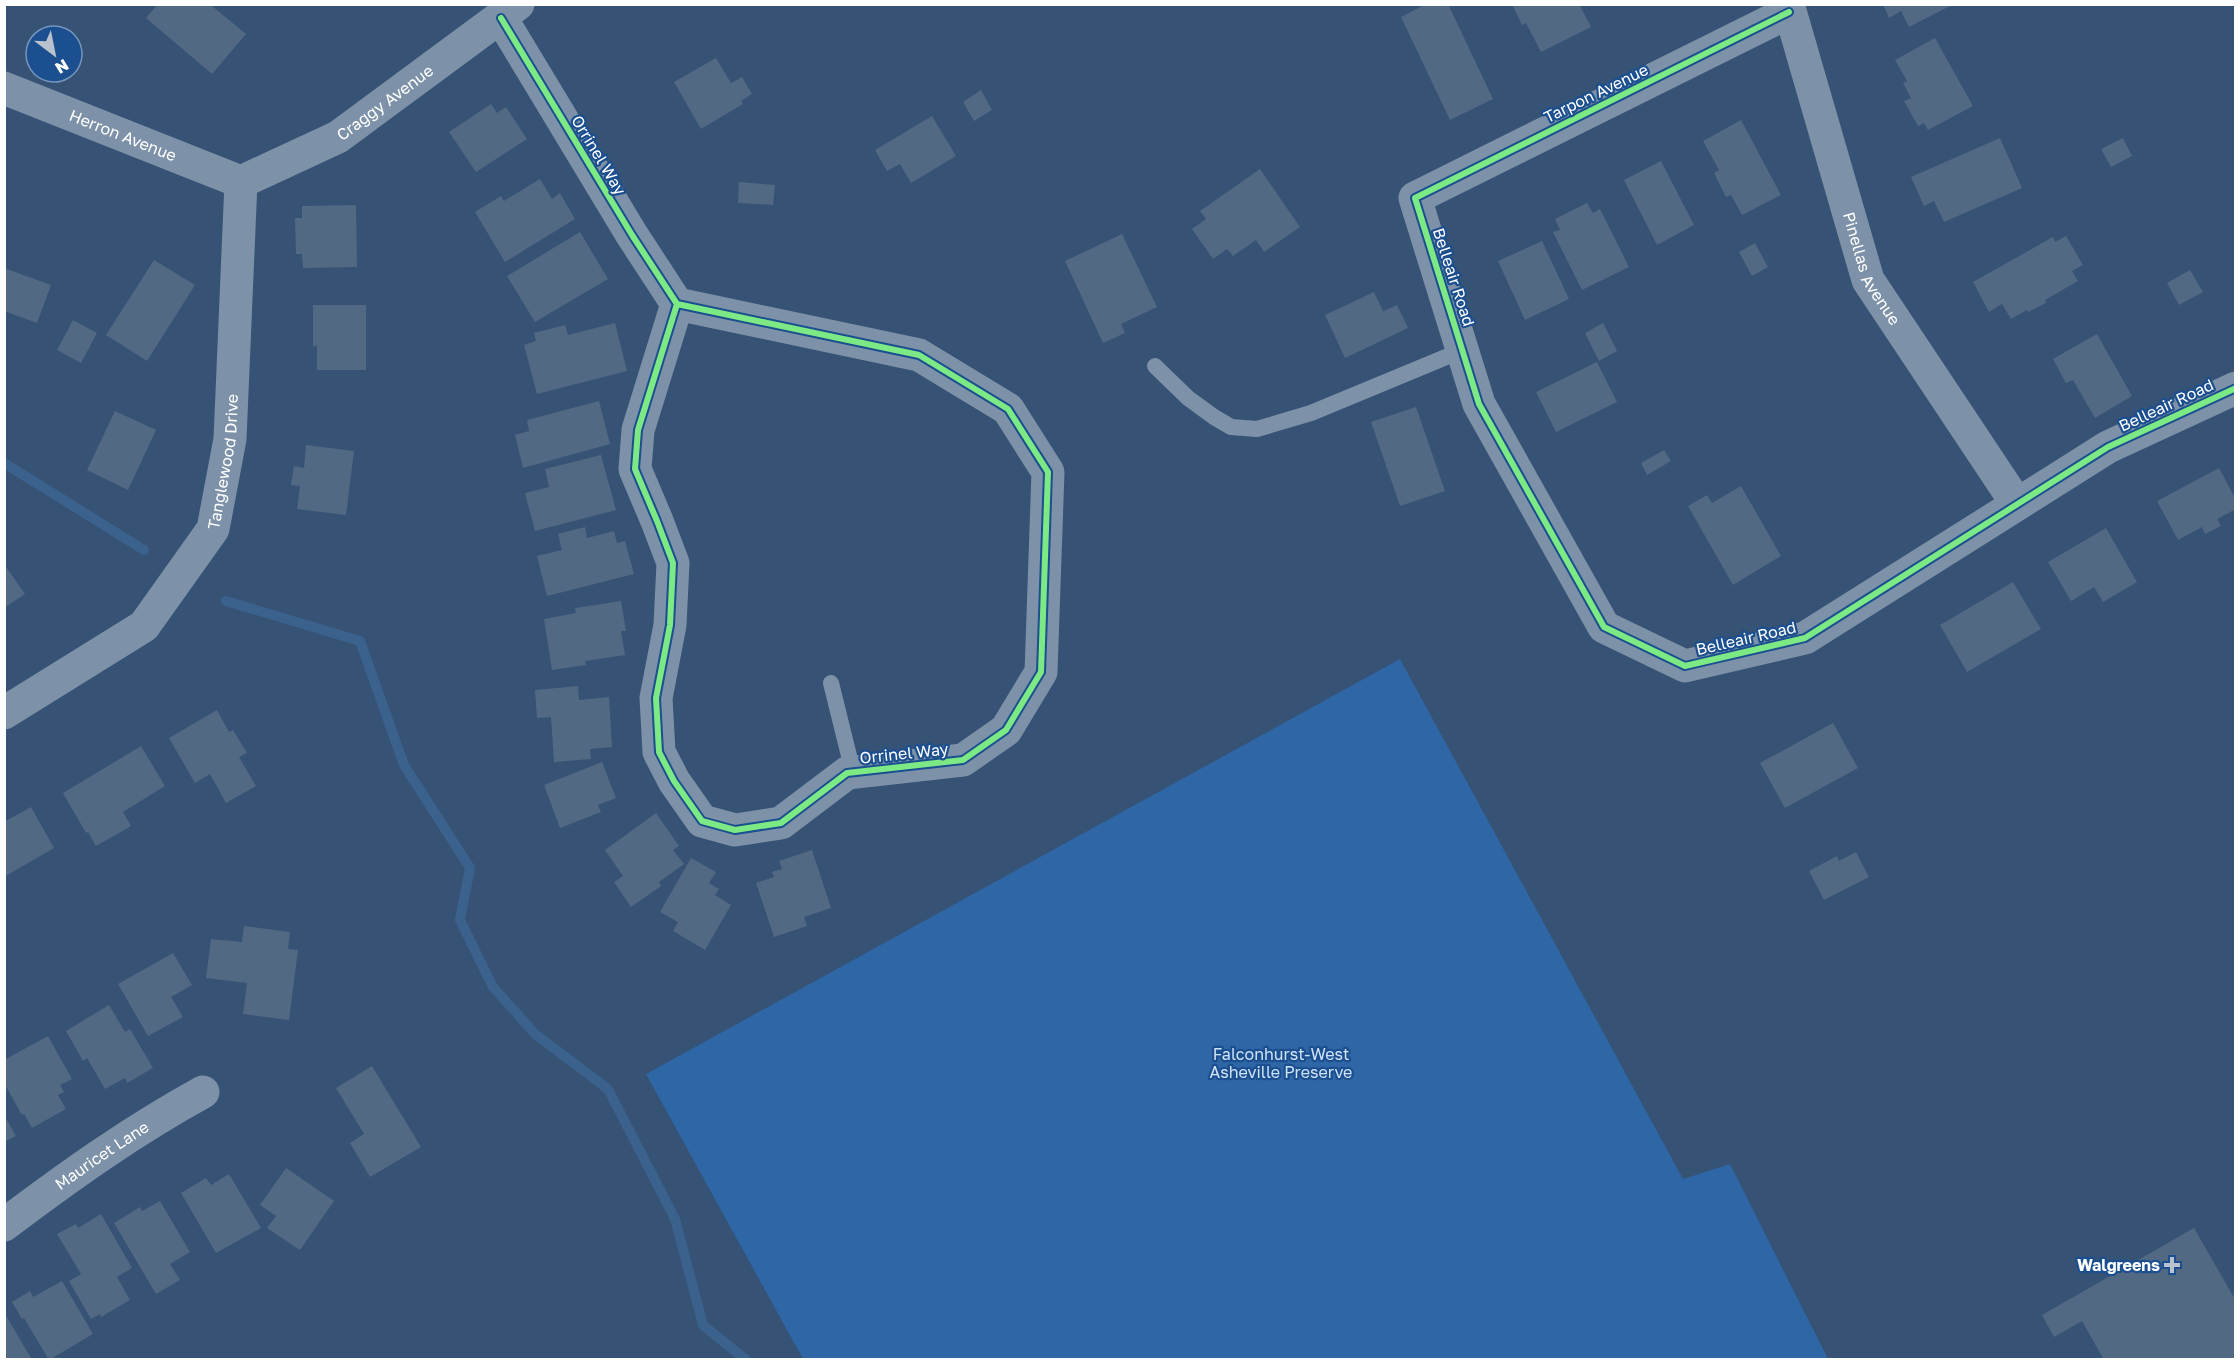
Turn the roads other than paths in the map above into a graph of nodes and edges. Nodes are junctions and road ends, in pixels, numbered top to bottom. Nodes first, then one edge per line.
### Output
1 (1789, 8) edge
2 (509, 11) edge
3 (4, 88) edge
4 (241, 182) junction
5 (1415, 198) joint
6 (677, 304) junction
7 (1463, 350) junction
8 (1155, 366) dead end
9 (2235, 388) edge
10 (2017, 504) junction
11 (831, 683) dead end
12 (4, 713) edge
13 (853, 772) junction
14 (203, 1092) dead end
15 (4, 1226) edge

1 - 5 street, Tarpon Avenue
1 - 10 street, Pinellas Avenue
2 - 4 street, Craggy Avenue
2 - 6 street, Orrinel Way
3 - 4 street, Herron Avenue
4 - 12 street, Tanglewood Drive
5 - 7 street, Belleair Road
6 - 13 street, Orrinel Way
6 - 13 street, Orrinel Way
7 - 8 lane
7 - 10 street, Belleair Road
9 - 10 street, Belleair Road
11 - 13 lane
14 - 15 street, Mauricet Lane

